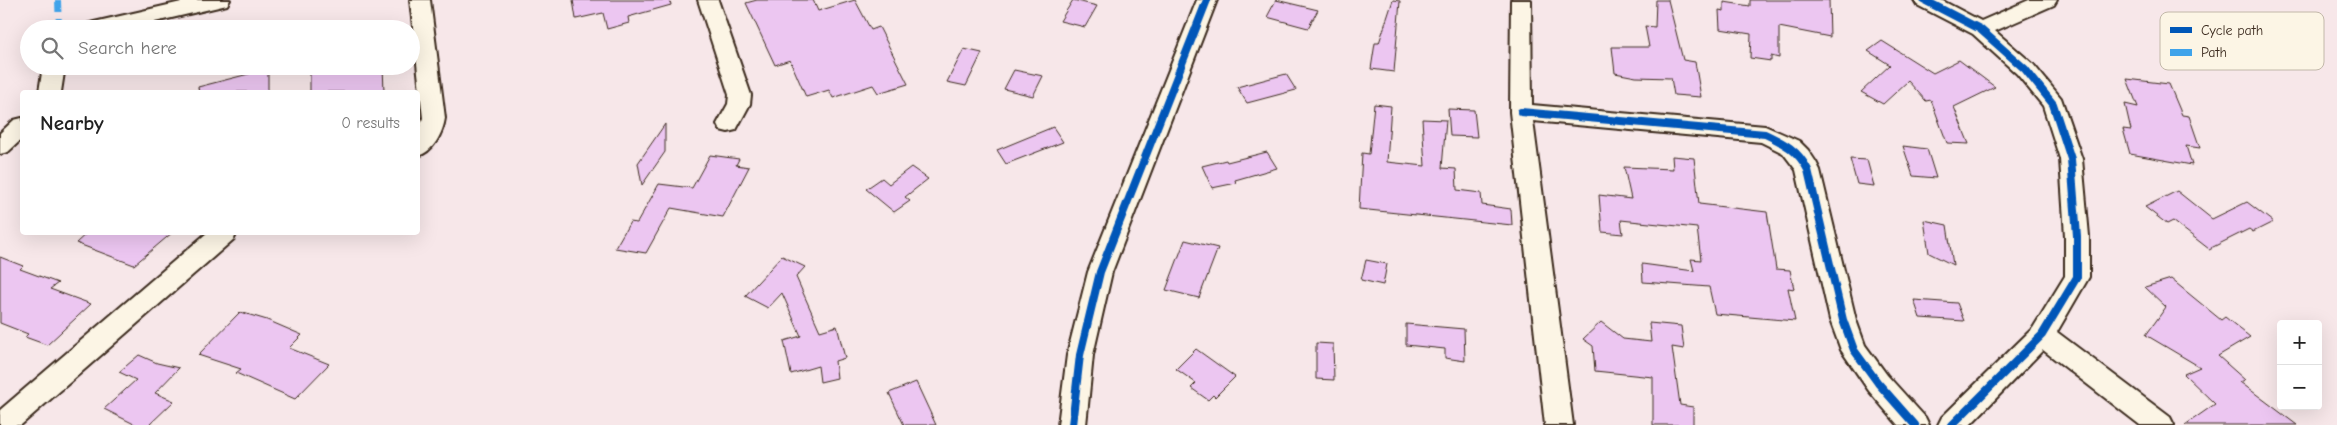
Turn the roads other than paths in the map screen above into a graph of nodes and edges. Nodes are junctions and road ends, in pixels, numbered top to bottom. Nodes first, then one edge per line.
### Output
1 (220, 0) edge
2 (420, 0) edge
3 (708, 0) edge
4 (1207, 0) edge
5 (1521, 0) edge
6 (1924, 0) edge
7 (2047, 0) edge
8 (133, 20) edge
9 (1980, 29) junction
10 (53, 75) edge
11 (50, 90) edge
12 (1521, 112) junction
13 (728, 124) dead end
14 (20, 128) edge
15 (420, 145) edge
16 (0, 146) edge
17 (222, 235) edge
18 (2042, 335) junction
19 (2, 425) edge
20 (1072, 425) edge
21 (1558, 425) edge
22 (1915, 425) edge
23 (1952, 425) edge
24 (2160, 425) edge

1 - 8 street
2 - 15 street
3 - 13 street
4 - 20 street
5 - 12 street
6 - 9 street
7 - 9 street
9 - 18 street
10 - 11 street
12 - 21 street
12 - 22 street
14 - 16 street
17 - 19 street
18 - 23 street
18 - 24 street

